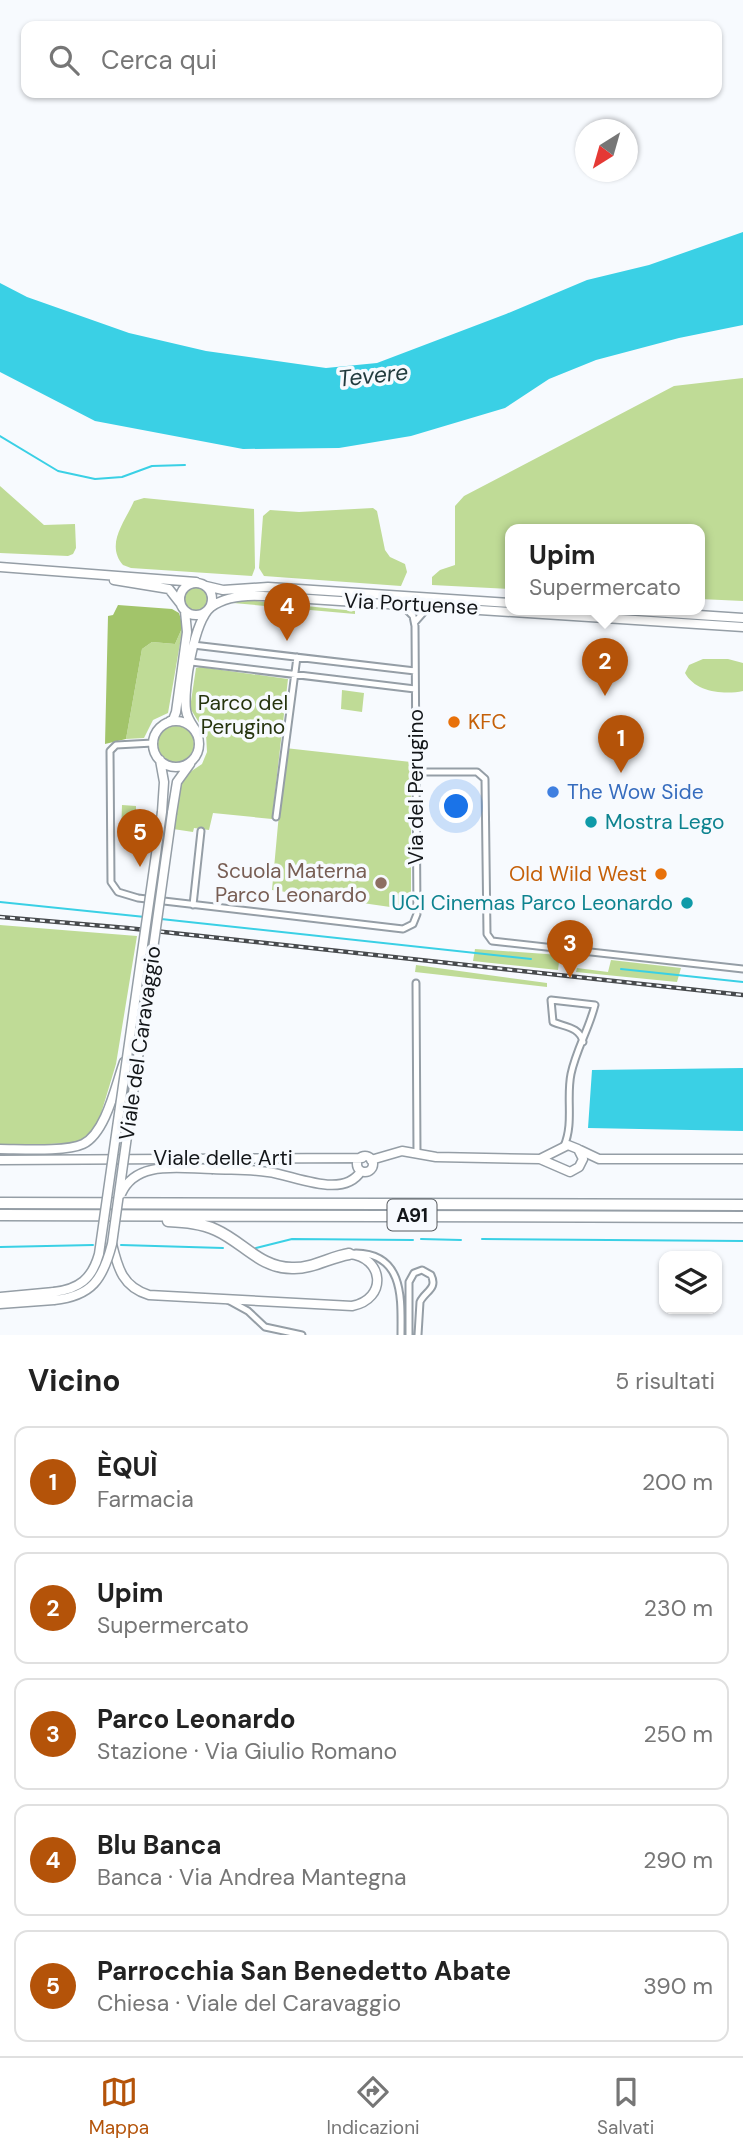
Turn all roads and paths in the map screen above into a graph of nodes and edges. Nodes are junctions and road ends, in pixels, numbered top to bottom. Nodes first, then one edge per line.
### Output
1 (0, 567) edge
2 (84, 573) junction
3 (196, 582) junction
4 (206, 586) junction
5 (398, 603) junction
6 (505, 603) edge
7 (431, 605) junction
8 (182, 607) junction
9 (208, 610) junction
10 (505, 610) edge
11 (573, 615) edge
12 (698, 615) edge
13 (743, 618) edge
14 (415, 622) junction
15 (743, 627) edge
16 (193, 645) junction
17 (297, 657) junction
18 (191, 662) junction
19 (370, 666) junction
20 (415, 671) junction
21 (294, 673) junction
22 (368, 682) junction
23 (415, 689) junction
24 (170, 721) junction
25 (195, 729) junction
26 (153, 743) junction
27 (160, 760) junction
28 (193, 760) junction
29 (416, 772) junction
30 (276, 817) dead end
31 (201, 831) dead end
32 (193, 905) junction
33 (743, 970) edge
34 (416, 983) dead end
35 (590, 1024) junction
36 (573, 1028) junction
37 (583, 1042) junction
38 (126, 1055) junction
39 (569, 1130) junction
40 (0, 1149) edge
41 (560, 1149) junction
42 (578, 1149) junction
43 (416, 1153) junction
44 (362, 1157) junction
45 (540, 1158) junction
46 (599, 1159) junction
47 (743, 1159) edge
48 (0, 1160) edge
49 (371, 1160) junction
50 (557, 1165) junction
51 (579, 1167) junction
52 (361, 1171) junction
53 (0, 1203) edge
54 (743, 1206) edge
55 (117, 1211) junction
56 (0, 1215) edge
57 (80, 1216) junction
58 (743, 1217) edge
59 (112, 1244) junction
60 (349, 1254) junction
61 (54, 1296) junction
62 (0, 1297) edge
63 (227, 1299) junction
64 (0, 1304) edge
65 (302, 1335) edge
66 (401, 1335) edge
67 (409, 1335) edge
68 (418, 1335) edge

1 - 2 street
2 - 3 street
2 - 8 street
3 - 4 street
3 - 8 street
4 - 6 street, Via Portuense
4 - 9 street
5 - 7 street, Via Portuense
5 - 9 street, Via Portuense
5 - 14 street
7 - 10 street, Via Portuense
7 - 14 street
8 - 9 street
8 - 24 street
9 - 16 street
11 - 15 street, Via Portuense
12 - 13 street
14 - 20 street, Via del Perugino
16 - 17 street
16 - 18 street
17 - 19 street
17 - 21 street
18 - 21 street
18 - 25 street
19 - 20 street
19 - 22 street
20 - 23 street, Via del Perugino
21 - 22 street
21 - 30 street
22 - 23 street
23 - 29 street, Via del Perugino
24 - 25 street
24 - 26 street
25 - 28 street
26 - 27 street
26 - 32 street, Via del Perugino
27 - 28 street
27 - 38 street, Viale del Caravaggio, bridge
28 - 55 street, Viale del Caravaggio, bridge
29 - 32 street, Via del Perugino
29 - 33 street
31 - 32 street
34 - 43 street
35 - 36 street
35 - 36 street
35 - 37 street
36 - 37 street
37 - 39 street
38 - 40 street, bridge
38 - 61 street, Viale del Caravaggio, bridge
39 - 41 street
39 - 42 street
41 - 42 street
41 - 45 street
41 - 50 street
42 - 46 street
42 - 51 street
43 - 45 street
43 - 49 street
44 - 48 street, Viale delle Arti
44 - 49 street, Viale delle Arti
44 - 52 street
45 - 50 street
46 - 47 street
46 - 51 street
49 - 52 street
50 - 51 street
52 - 55 street, bridge
53 - 54 highway, A91
55 - 59 street, Viale del Caravaggio, bridge
56 - 57 highway, A91
57 - 58 highway, A91
57 - 60 highway
59 - 61 street, Viale del Caravaggio, bridge
59 - 63 street
60 - 63 street
60 - 66 street
61 - 62 street
61 - 64 street
63 - 65 street
67 - 68 street

